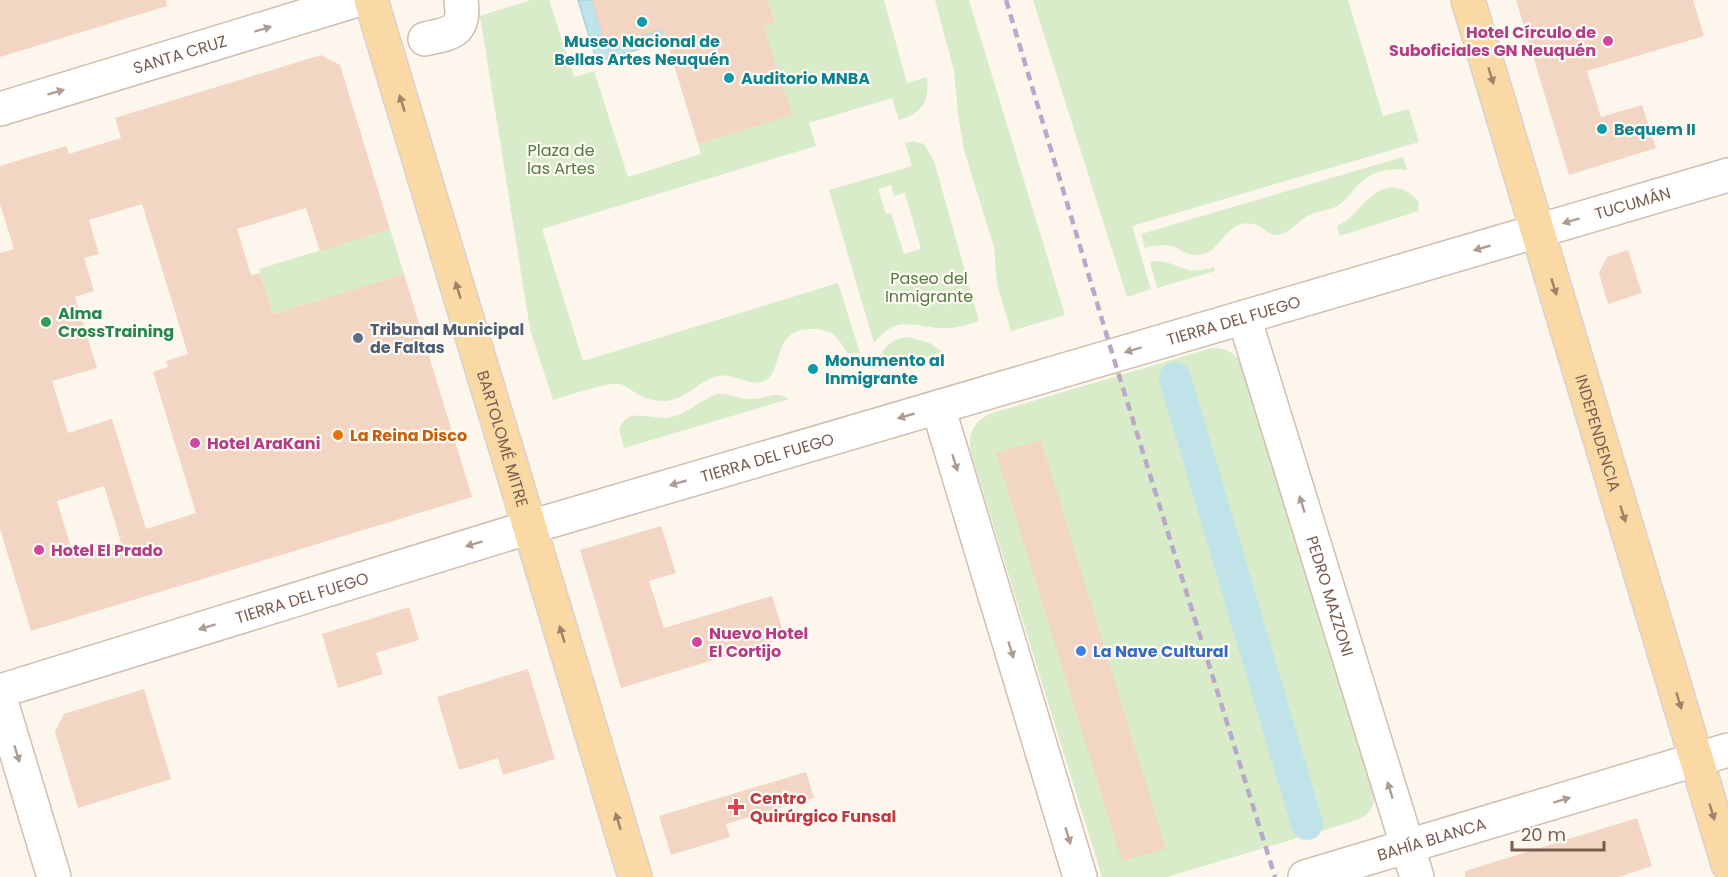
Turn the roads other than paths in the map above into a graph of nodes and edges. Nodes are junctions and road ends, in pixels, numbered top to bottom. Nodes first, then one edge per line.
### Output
1 (357, 0) edge
2 (370, 0) edge
3 (461, 0) edge
4 (1468, 0) edge
5 (425, 39) dead end
6 (0, 109) edge
7 (1728, 175) edge
8 (1538, 231) junction
9 (1244, 317) junction
10 (938, 407) junction
11 (530, 527) junction
12 (0, 691) edge
13 (0, 698) edge
14 (1728, 750) edge
15 (1696, 759) junction
16 (1407, 846) junction
17 (1728, 864) edge
18 (54, 877) edge
19 (634, 877) edge
20 (1080, 877) edge
21 (1305, 877) edge
22 (1417, 877) edge

6 -> 1 street, SANTA CRUZ
11 -> 2 main road, BARTOLOMÉ MITRE
3 - 5 street
4 -> 8 main road, INDEPENDENCIA
7 -> 8 street, TUCUMÁN
8 -> 9 street, TIERRA DEL FUEGO
8 -> 15 main road, INDEPENDENCIA
9 -> 10 street, TIERRA DEL FUEGO
16 -> 9 street, PEDRO MAZZONI
10 -> 11 street, TIERRA DEL FUEGO
10 -> 20 street
11 -> 12 street, TIERRA DEL FUEGO
19 -> 11 main road, BARTOLOMÉ MITRE
13 -> 18 street
14 - 15 street, BAHÍA BLANCA
16 -> 15 street, BAHÍA BLANCA
15 -> 17 main road, INDEPENDENCIA
16 - 21 street, BAHÍA BLANCA
16 - 22 street, PEDRO MAZZONI

